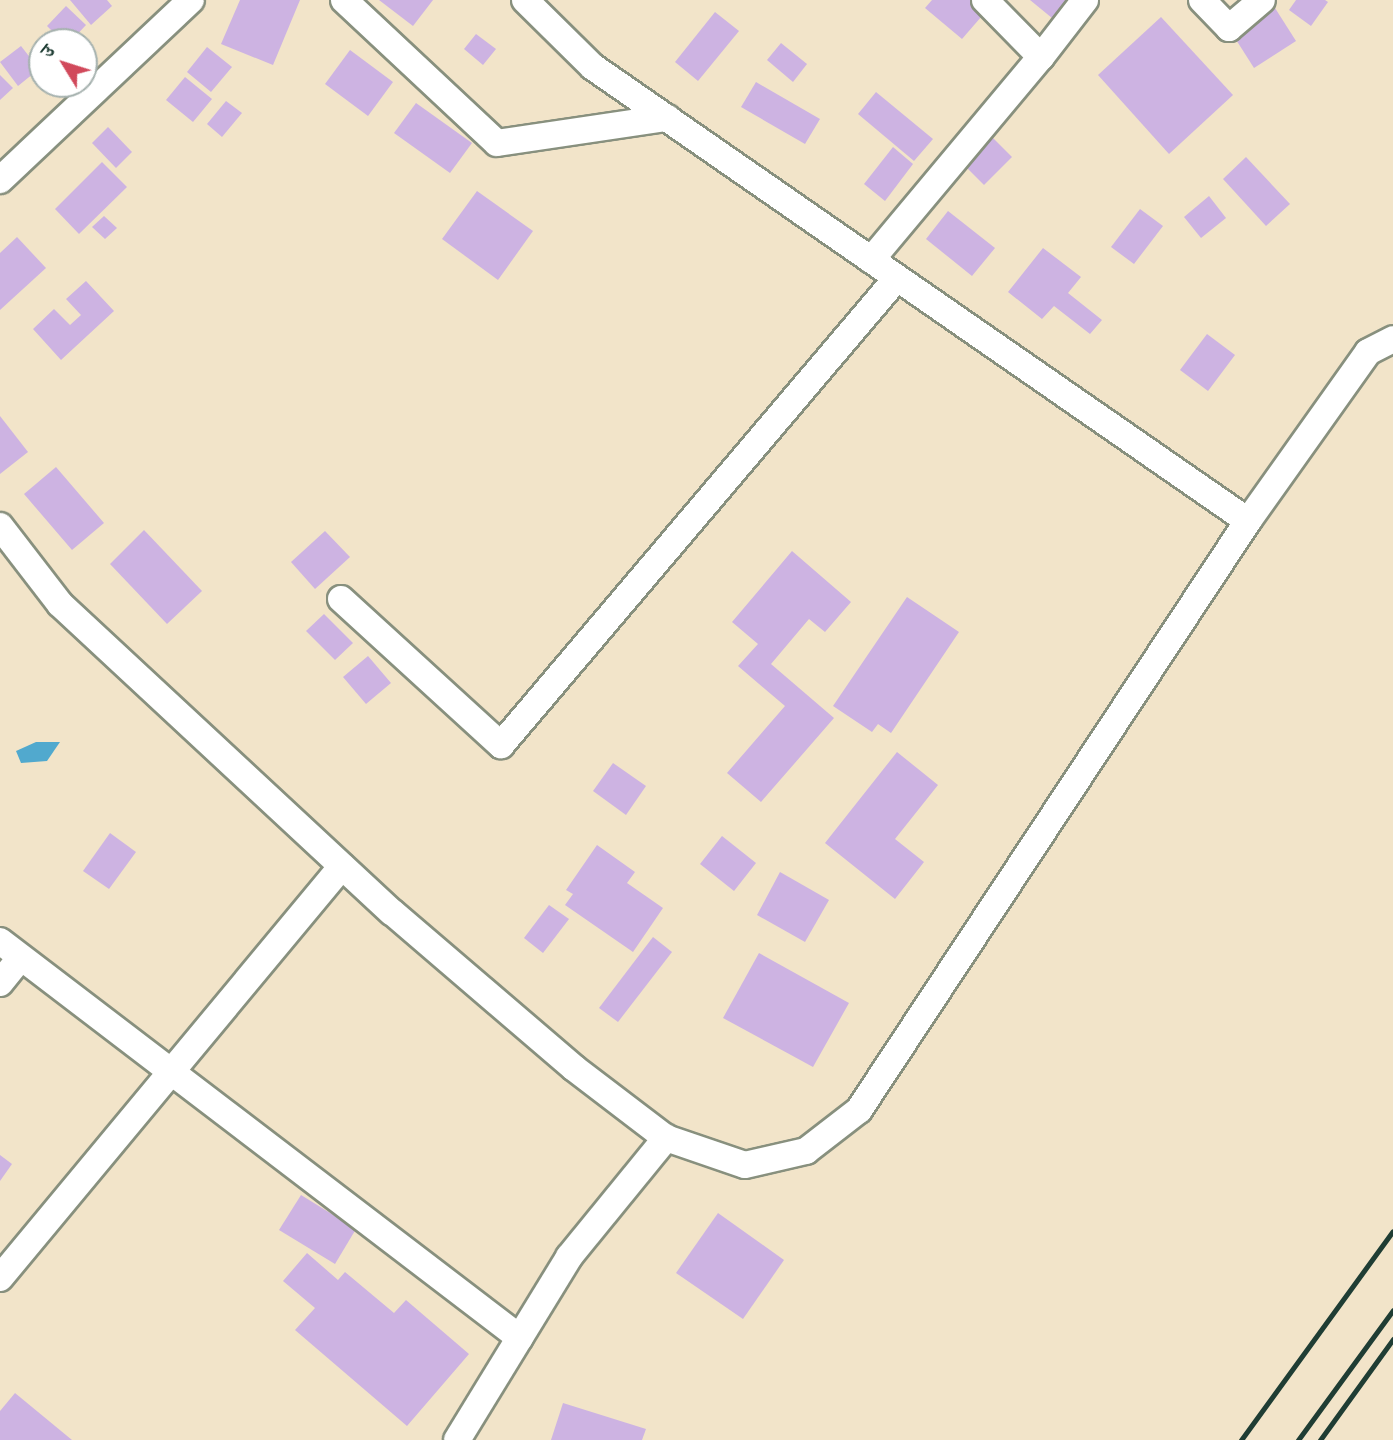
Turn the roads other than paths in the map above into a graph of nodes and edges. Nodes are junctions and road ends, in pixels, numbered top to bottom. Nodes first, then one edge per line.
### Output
1 (191, 0) edge
2 (344, 0) edge
3 (525, 0) edge
4 (985, 0) edge
5 (1085, 0) edge
6 (1202, 0) edge
7 (1262, 0) edge
8 (1041, 57) junction
9 (667, 118) junction
10 (0, 180) edge
11 (871, 260) junction
12 (896, 279) junction
13 (1393, 339) edge
14 (1248, 521) junction
15 (0, 526) edge
16 (341, 599) dead end
17 (342, 866) junction
18 (10, 949) edge
19 (0, 983) edge
20 (171, 1072) junction
21 (666, 1138) junction
22 (0, 1278) edge
23 (520, 1338) junction
24 (457, 1440) edge

1 - 10 street
2 - 9 street
3 - 9 street
4 - 8 street
5 - 8 street
6 - 7 street
8 - 11 street
9 - 11 street
11 - 12 street
12 - 14 street
12 - 16 street
13 - 14 street
14 - 21 street
15 - 17 street
17 - 20 street
17 - 21 street
18 - 19 street
18 - 20 street
20 - 22 street
20 - 23 street
21 - 23 street
23 - 24 street

